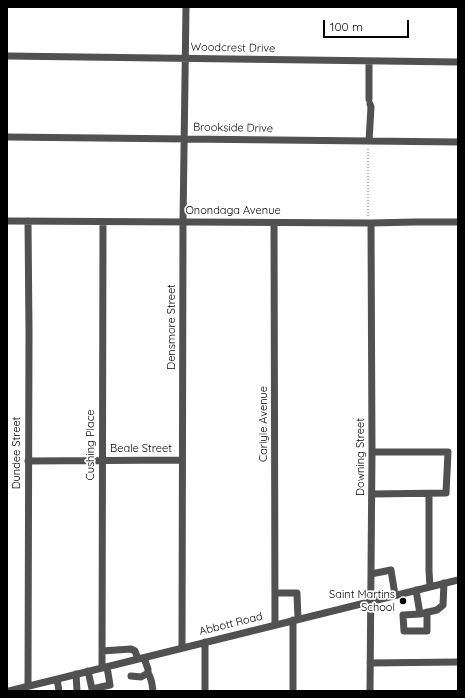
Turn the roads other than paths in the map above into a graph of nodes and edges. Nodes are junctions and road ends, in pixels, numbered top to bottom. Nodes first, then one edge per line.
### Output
1 (186, 7) edge
2 (7, 56) edge
3 (185, 58) junction
4 (370, 61) junction
5 (458, 62) edge
6 (7, 137) edge
7 (183, 139) junction
8 (369, 141) junction
9 (458, 142) edge
10 (7, 221) edge
11 (28, 221) junction
12 (103, 222) junction
13 (183, 222) junction
14 (458, 222) edge
15 (274, 223) junction
16 (371, 223) junction
17 (372, 452) junction
18 (102, 460) junction
19 (182, 460) junction
20 (28, 461) junction
21 (372, 494) junction
22 (429, 494) junction
23 (371, 574) junction
24 (458, 580) edge
25 (444, 583) junction
26 (430, 587) junction
27 (416, 590) junction
28 (275, 593) junction
29 (395, 595) junction
30 (371, 601) junction
31 (296, 620) junction
32 (275, 625) junction
33 (205, 642) junction
34 (182, 648) junction
35 (113, 650) junction
36 (102, 651) junction
37 (141, 658) junction
38 (458, 662) edge
39 (370, 663) junction
40 (117, 664) junction
41 (105, 667) junction
42 (88, 671) junction
43 (148, 673) junction
44 (76, 674) junction
45 (131, 676) dead end
46 (57, 679) junction
47 (41, 683) junction
48 (28, 686) junction
49 (10, 691) edge
50 (41, 691) edge
51 (59, 691) edge
52 (77, 691) edge
53 (152, 691) edge
54 (205, 691) edge
55 (293, 691) edge
56 (370, 691) edge

1 - 3 street, Densmore Street
2 - 3 street, Woodcrest Drive
3 - 4 street, Woodcrest Drive
3 - 7 street, Densmore Street
4 - 5 street, Woodcrest Drive
4 - 8 street
6 - 7 street, Brookside Drive
7 - 8 street, Brookside Drive
7 - 13 street, Densmore Street
8 - 9 street, Brookside Drive
10 - 11 street, Onondaga Avenue
11 - 12 street, Onondaga Avenue
11 - 20 street, Dundee Street
12 - 13 street, Onondaga Avenue
12 - 18 street, Cushing Place
13 - 15 street, Onondaga Avenue
13 - 19 street, Densmore Street
14 - 16 street, Onondaga Avenue
15 - 16 street, Onondaga Avenue
15 - 28 street, Carlyle Avenue
16 - 17 street, Downing Street
17 - 21 street, Downing Street
17 - 22 street
18 - 19 street, Beale Street
18 - 20 street, Beale Street
18 - 36 street, Cushing Place
19 - 34 street, Densmore Street
20 - 48 street, Dundee Street
21 - 22 street
21 - 23 street, Downing Street
22 - 26 street
23 - 29 street
23 - 30 street, Downing Street
24 - 25 street, Abbott Road
25 - 26 street, Abbott Road
25 - 27 street
26 - 27 street, Abbott Road
27 - 29 street, Abbott Road
28 - 31 street
28 - 32 street, Carlyle Avenue
29 - 30 street, Abbott Road
30 - 31 street, Abbott Road
30 - 39 street, Downing Street
31 - 32 street, Abbott Road
31 - 55 street
32 - 33 street, Abbott Road
33 - 34 street, Abbott Road
33 - 54 street
34 - 37 street, Abbott Road
35 - 36 street
35 - 37 street
35 - 40 street
36 - 41 street, Cushing Place
37 - 40 street, Abbott Road
37 - 43 street
38 - 39 street
39 - 56 street, Downing Street
40 - 41 street, Abbott Road
41 - 42 street, Abbott Road
41 - 42 street, Cushing Place
42 - 44 street, Abbott Road
43 - 45 street
43 - 53 street
44 - 46 street, Abbott Road
44 - 52 street
46 - 47 street, Abbott Road
46 - 51 street
47 - 48 street, Abbott Road
47 - 50 street
48 - 49 street, Abbott Road

